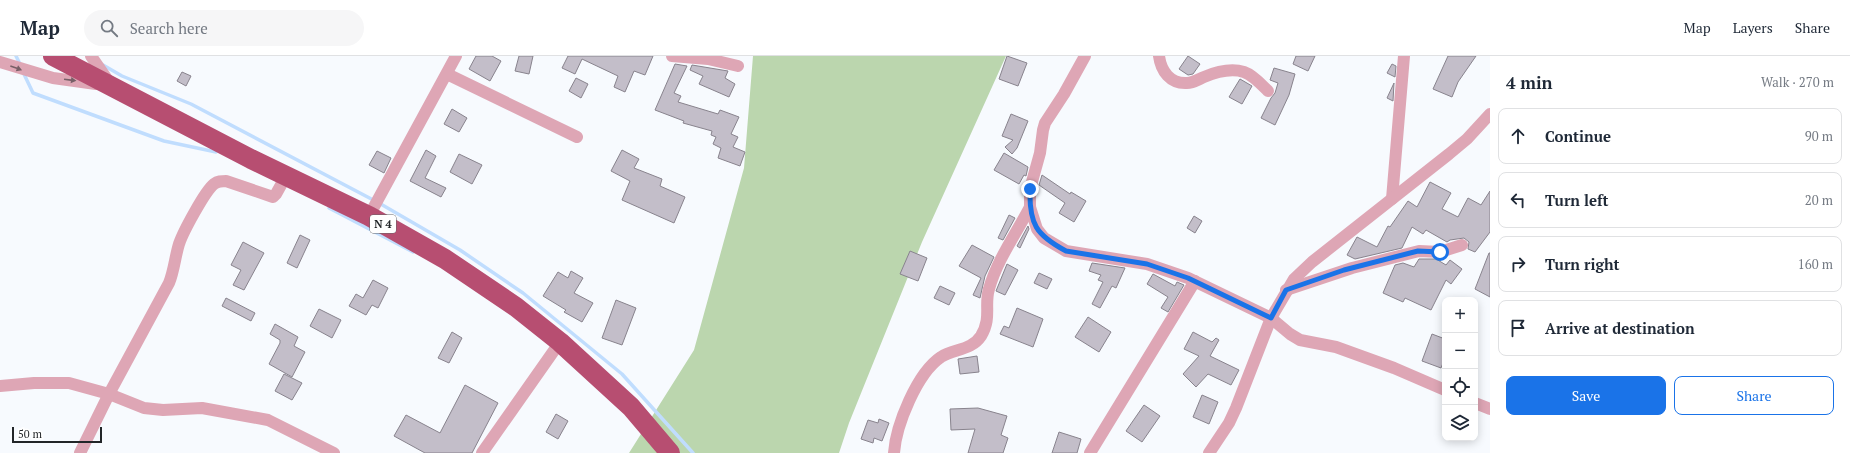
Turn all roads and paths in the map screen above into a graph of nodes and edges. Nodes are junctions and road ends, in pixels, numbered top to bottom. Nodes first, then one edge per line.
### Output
1 (53, 56) edge
2 (91, 56) edge
3 (456, 56) edge
4 (672, 56) edge
5 (1085, 56) edge
6 (1159, 56) edge
7 (1404, 56) edge
8 (0, 62) edge
9 (738, 66) dead end
10 (447, 74) junction
11 (112, 86) junction
12 (1268, 91) dead end
13 (1490, 114) edge
14 (577, 137) dead end
15 (286, 176) junction
16 (1392, 199) junction
17 (1030, 207) junction
18 (369, 216) junction
19 (1462, 245) dead end
20 (1195, 281) junction
21 (1286, 290) junction
22 (1271, 318) junction
23 (560, 342) junction
24 (0, 386) edge
25 (1442, 389) edge
26 (109, 394) junction
27 (1478, 404) edge
28 (1490, 409) edge
29 (80, 453) edge
30 (334, 453) edge
31 (482, 453) edge
32 (670, 453) edge
33 (894, 453) edge
34 (1090, 453) edge
35 (1209, 453) edge

1 - 11 highway, N 4
2 - 11 street
3 - 10 street
4 - 9 street
5 - 17 street
6 - 12 street
7 - 16 street
8 -> 11 street
10 - 14 street
10 - 18 street
11 - 15 highway, N 4
13 - 16 street
15 - 18 highway, N 4
15 - 26 street
16 - 21 street
17 - 20 street
17 - 33 street
18 - 23 highway, N 4
19 - 21 street
20 - 22 street
20 - 34 street
21 - 22 street
22 - 25 street
22 - 35 street
23 - 31 street
23 - 32 highway, N 4
24 - 26 street
26 - 29 street
26 - 30 street
27 - 28 street

